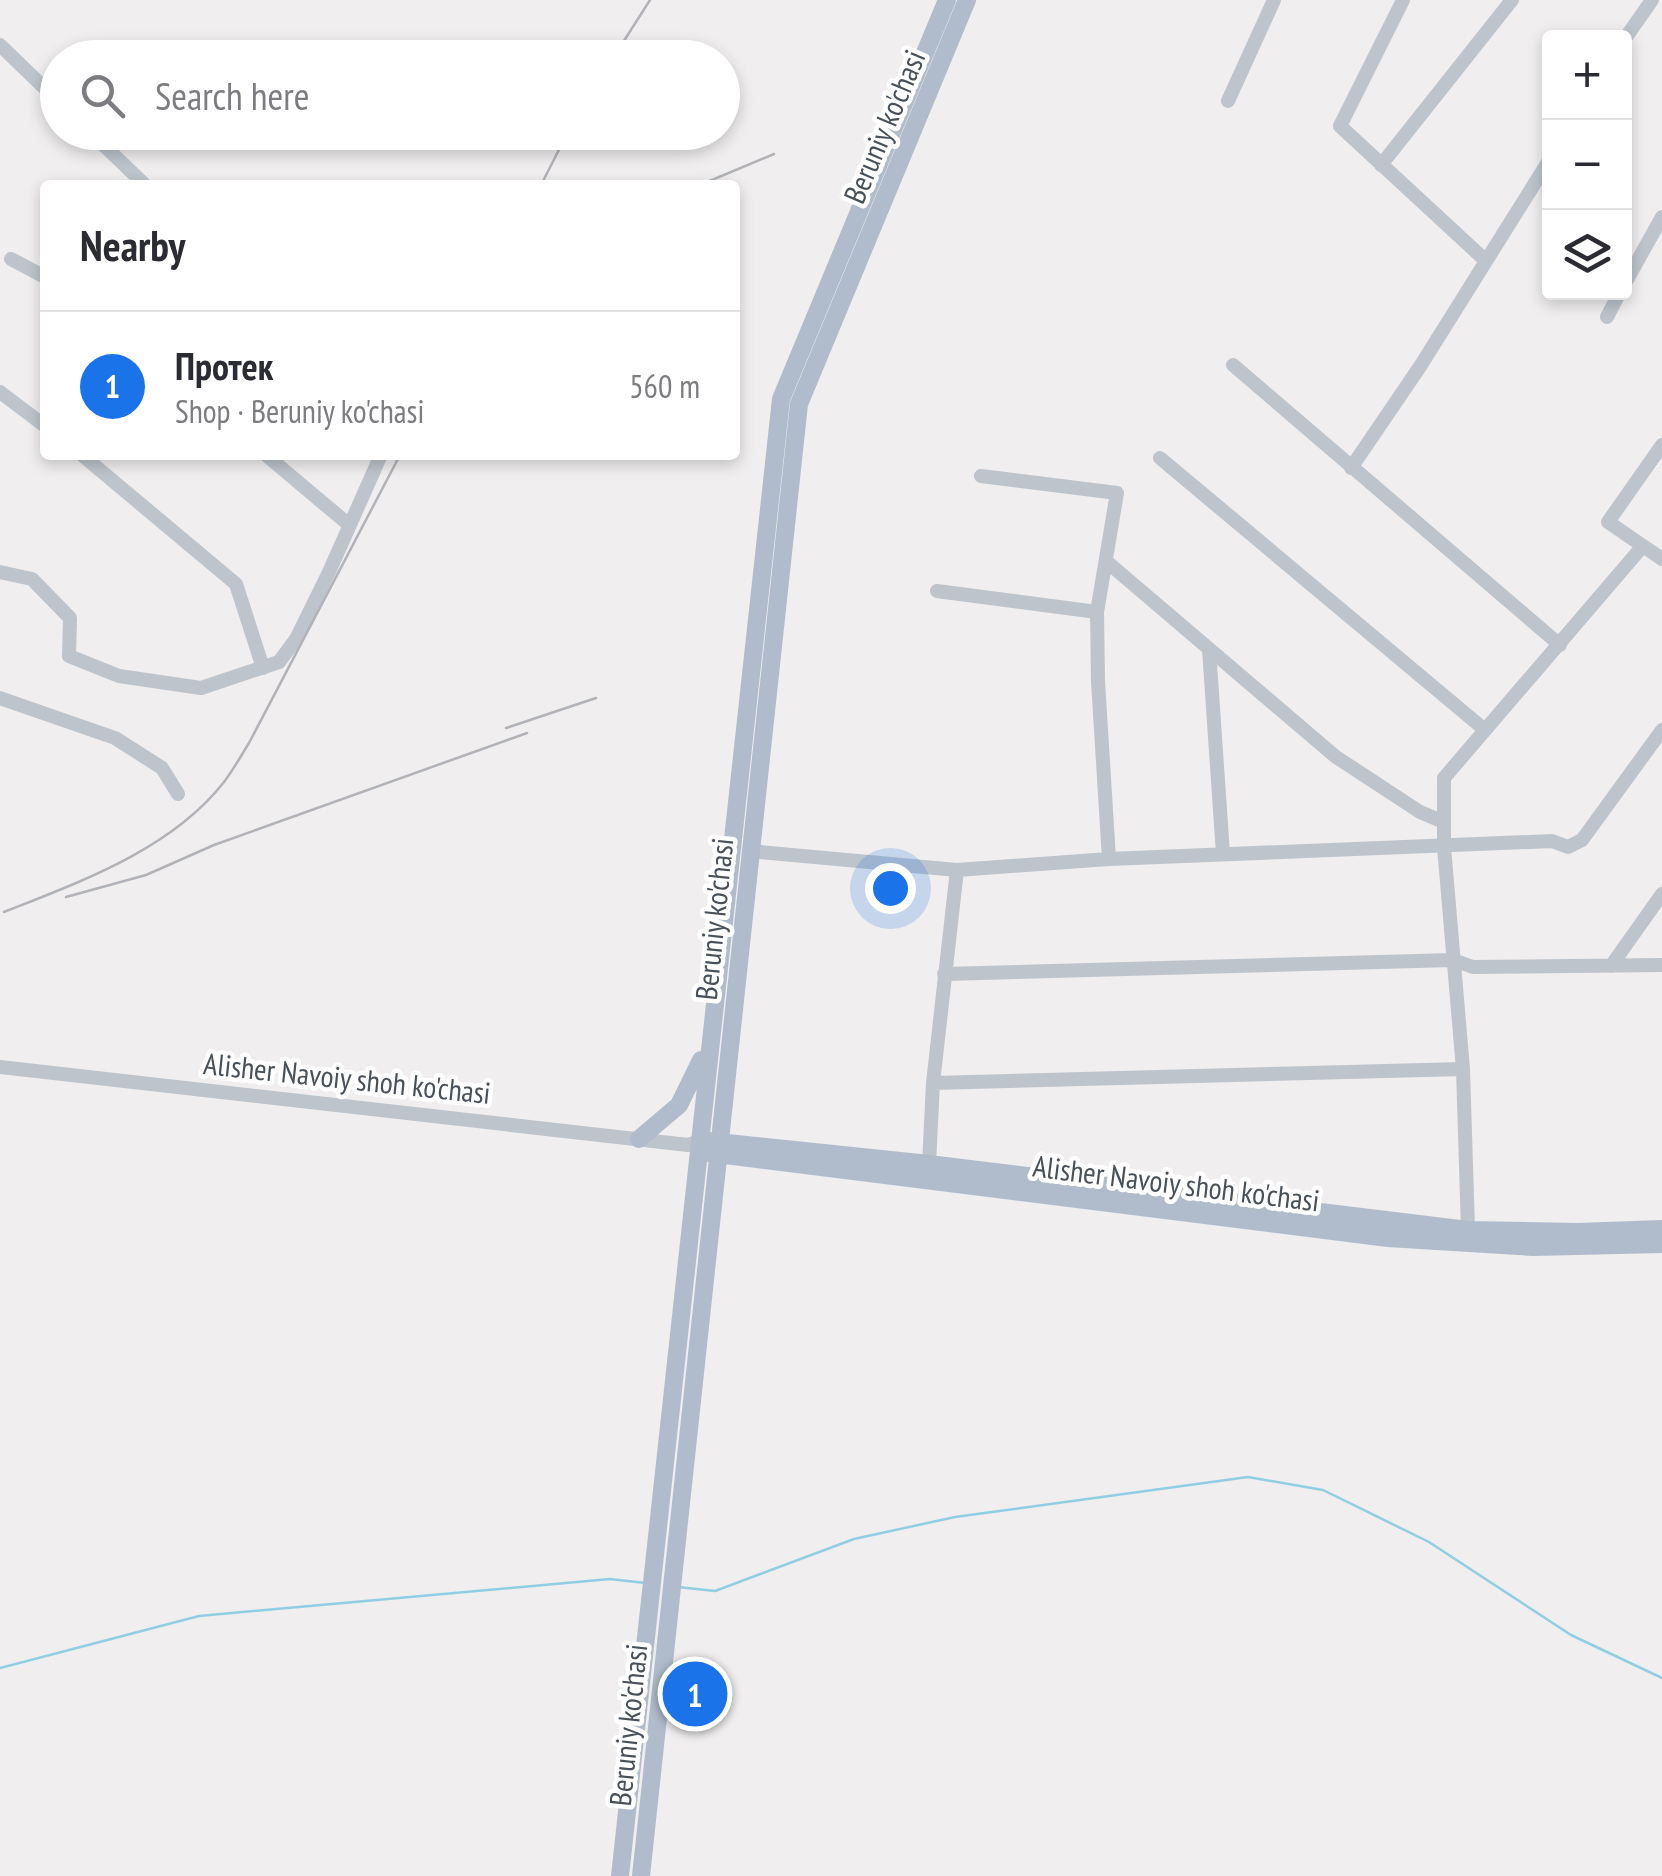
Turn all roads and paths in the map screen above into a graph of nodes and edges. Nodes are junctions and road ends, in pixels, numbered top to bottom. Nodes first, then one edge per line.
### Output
1 (947, 0) edge
2 (967, 0) edge
3 (1274, 0) edge
4 (1403, 0) edge
5 (1512, 0) edge
6 (1652, 0) edge
7 (1631, 30) edge
8 (0, 45) edge
9 (40, 84) edge
10 (1228, 101) dead end
11 (914, 106) junction
12 (109, 150) edge
13 (1381, 165) junction
14 (1542, 172) edge
15 (140, 180) edge
16 (1662, 217) edge
17 (10, 259) dead end
18 (1486, 261) junction
19 (1632, 271) edge
20 (40, 274) edge
21 (1616, 300) edge
22 (1607, 317) dead end
23 (1233, 365) dead end
24 (0, 392) edge
25 (40, 422) edge
26 (1662, 445) edge
27 (1160, 458) dead end
28 (88, 460) edge
29 (272, 460) edge
30 (379, 460) edge
31 (1351, 468) junction
32 (981, 476) dead end
33 (348, 524) junction
34 (1642, 547) junction
35 (1662, 559) edge
36 (1106, 560) junction
37 (0, 572) edge
38 (938, 590) dead end
39 (1097, 612) junction
40 (1560, 645) junction
41 (1209, 650) junction
42 (263, 668) junction
43 (0, 698) edge
44 (1485, 730) junction
45 (1662, 730) edge
46 (178, 794) dead end
47 (1444, 822) junction
48 (1444, 847) junction
49 (749, 851) junction
50 (1224, 854) junction
51 (1109, 859) junction
52 (957, 870) junction
53 (1662, 894) edge
54 (1453, 960) junction
55 (1662, 965) edge
56 (1611, 966) junction
57 (944, 974) junction
58 (709, 1040) junction
59 (0, 1067) edge
60 (1463, 1069) junction
61 (933, 1083) junction
62 (639, 1140) junction
63 (705, 1147) junction
64 (929, 1164) junction
65 (1662, 1228) edge
66 (1468, 1230) junction
67 (1662, 1244) edge
68 (658, 1619) junction
69 (637, 1730) junction
70 (656, 1732) junction
71 (620, 1876) edge
72 (641, 1876) edge

1 - 11 main road, Beruniy ko'chasi
2 - 11 main road, Beruniy ko'chasi
3 - 10 street
4 - 13 street
5 - 13 street
6 - 7 street
8 - 9 street
11 - 49 main road, Beruniy ko'chasi
11 - 58 main road, Beruniy ko'chasi
12 - 15 street
13 - 18 street
14 - 18 street
16 - 19 street
17 - 20 street
18 - 31 street
21 - 22 street
23 - 31 street
24 - 25 street
26 - 34 street
27 - 44 street
28 - 42 street
29 - 33 street
30 - 33 street
31 - 40 street
32 - 36 street
33 - 42 street
34 - 35 street
34 - 40 street
36 - 39 street
36 - 41 street
37 - 42 street
38 - 39 street
39 - 51 street
40 - 44 street
41 - 47 street
41 - 50 street
43 - 46 street
44 - 47 street
45 - 48 street
47 - 48 street
48 - 50 street
48 - 54 street
49 - 52 street
49 - 63 main road, Beruniy ko'chasi
50 - 51 street
51 - 52 street
52 - 57 street
53 - 56 street
54 - 56 street
54 - 57 street
54 - 60 street
55 - 56 street
57 - 61 street
58 - 62 main road
58 - 63 main road, Beruniy ko'chasi
59 - 62 street, Alisher Navoiy shoh ko'chasi
60 - 61 street
60 - 66 street
61 - 64 street
62 - 63 street, Alisher Navoiy shoh ko'chasi
63 - 64 main road, Alisher Navoiy shoh ko'chasi
63 - 67 main road, Alisher Navoiy shoh ko'chasi
63 - 68 main road, Beruniy ko'chasi
64 - 66 main road, Alisher Navoiy shoh ko'chasi
65 - 66 main road, Alisher Navoiy shoh ko'chasi
68 - 69 main road, Beruniy ko'chasi
68 - 70 main road, Beruniy ko'chasi
69 - 70 main road
69 - 71 main road, Beruniy ko'chasi
70 - 72 main road, Beruniy ko'chasi

